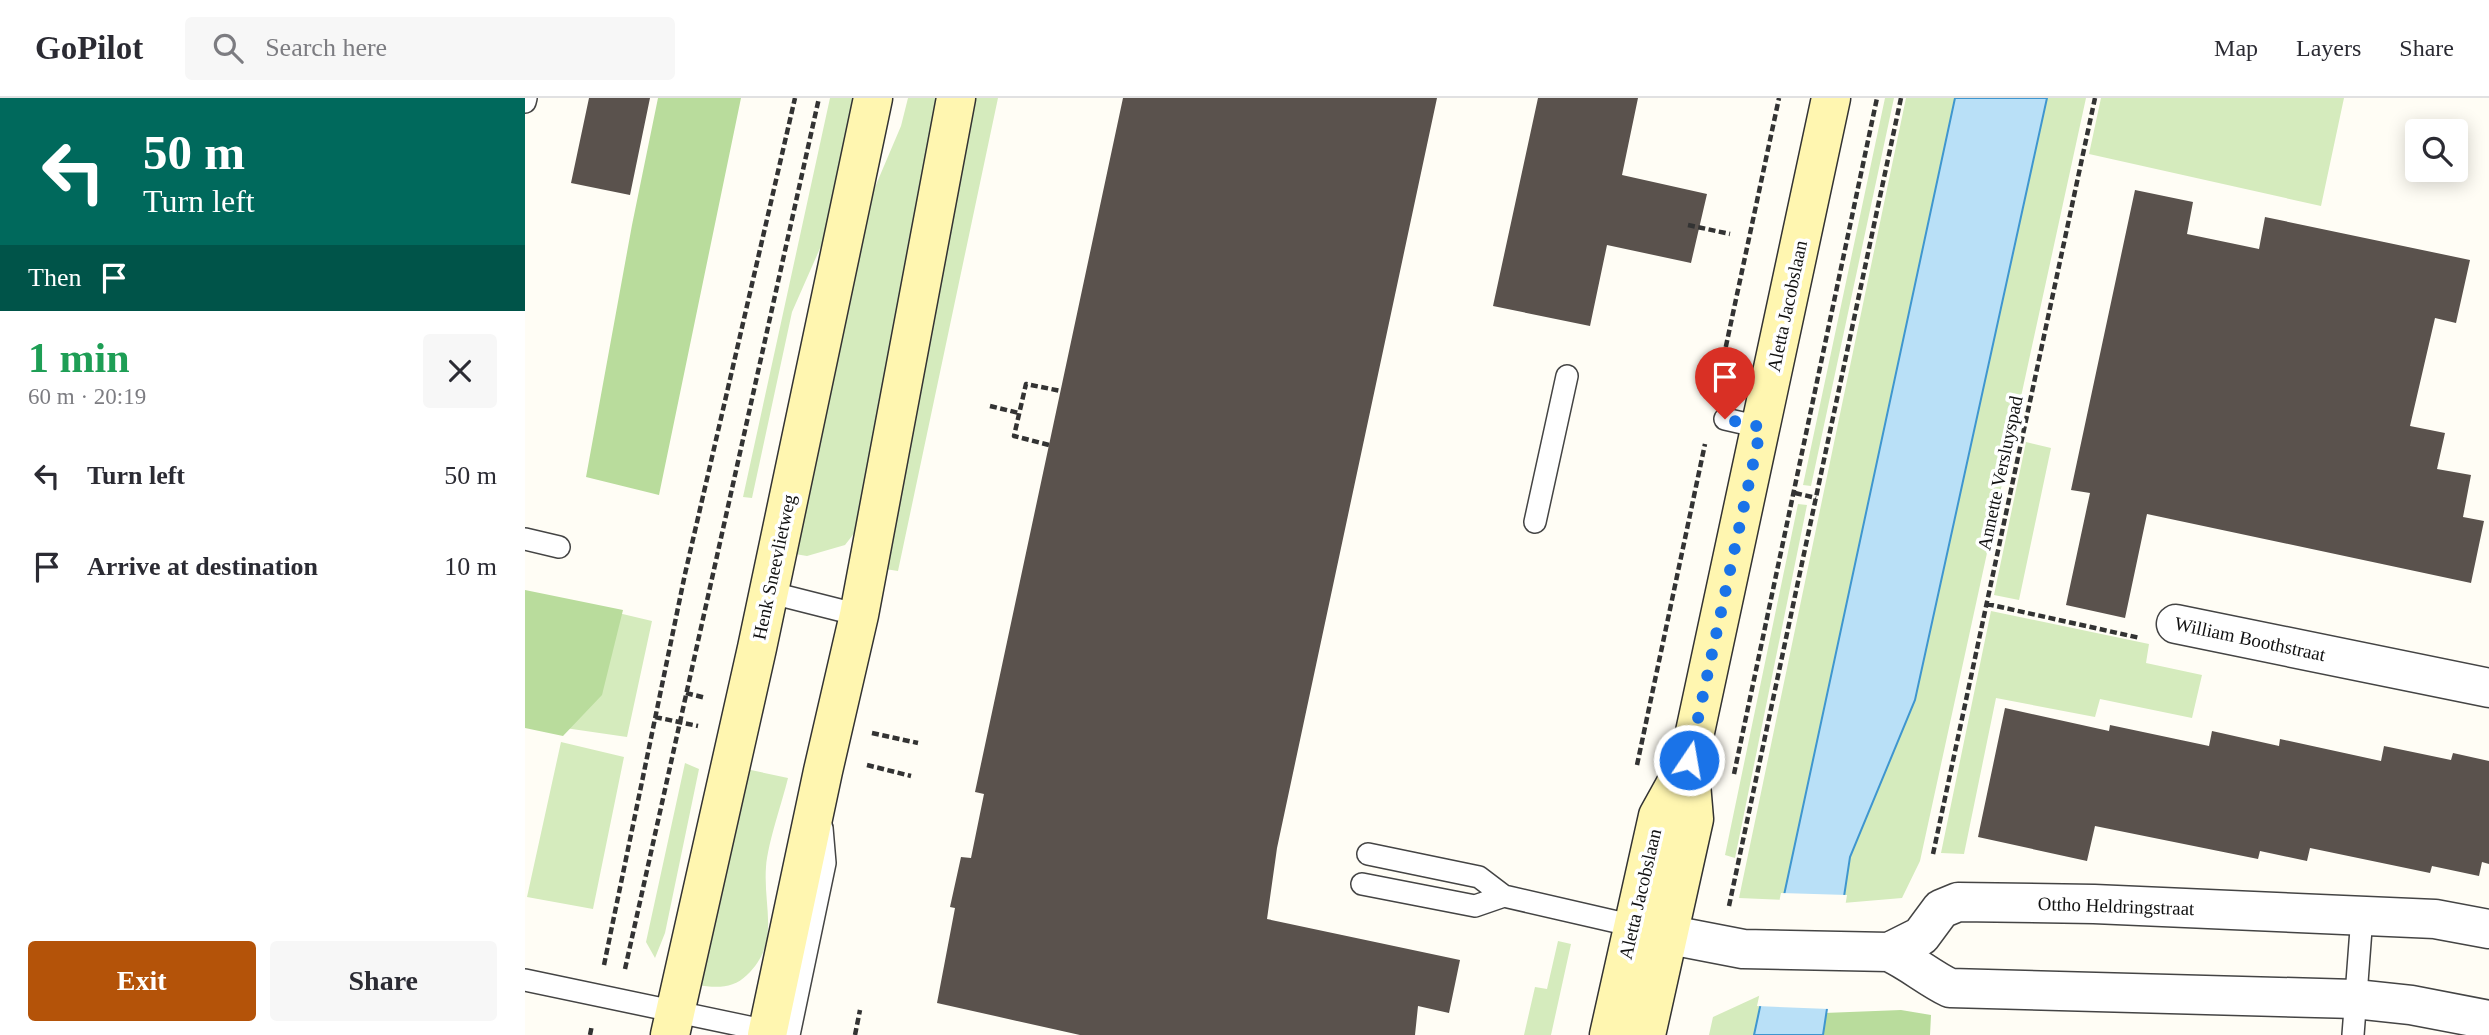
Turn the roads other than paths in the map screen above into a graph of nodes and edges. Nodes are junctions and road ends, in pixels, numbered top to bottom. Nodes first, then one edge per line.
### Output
1 (873, 98) edge
2 (956, 98) edge
3 (1831, 98) edge
4 (1567, 376) dead end
5 (1535, 522) dead end
6 (525, 539) edge
7 (559, 547) dead end
8 (768, 593) junction
9 (859, 615) junction
10 (2176, 624) road end
11 (2489, 688) edge
12 (1369, 854) dead end
13 (1362, 884) dead end
14 (1504, 895) junction
15 (2362, 916) junction
16 (2489, 929) edge
17 (1652, 930) junction
18 (1875, 951) junction
19 (525, 979) edge
20 (2354, 1017) edge
21 (2489, 1020) edge
22 (673, 1023) edge
23 (774, 1034) edge
24 (1609, 1035) edge
25 (1646, 1035) edge

1 - 8 main road, Henk Sneevlietweg
2 - 9 main road
3 - 17 main road, Aletta Jacobslaan
4 - 5 lane
6 - 7 lane
8 - 9 lane
8 - 22 main road, Henk Sneevlietweg
9 - 23 main road
10 - 11 street, William Boothstraat
12 - 14 lane
13 - 14 lane
14 - 17 lane
15 - 16 street, Ottho Heldringstraat
15 - 18 street, Ottho Heldringstraat
15 - 20 lane
17 - 18 street, Ottho Heldringstraat
17 - 24 main road, Aletta Jacobslaan
17 - 25 main road, Aletta Jacobslaan
18 - 20 street, Ottho Heldringstraat
19 - 22 lane
20 - 21 street, Ottho Heldringstraat
22 - 23 lane

